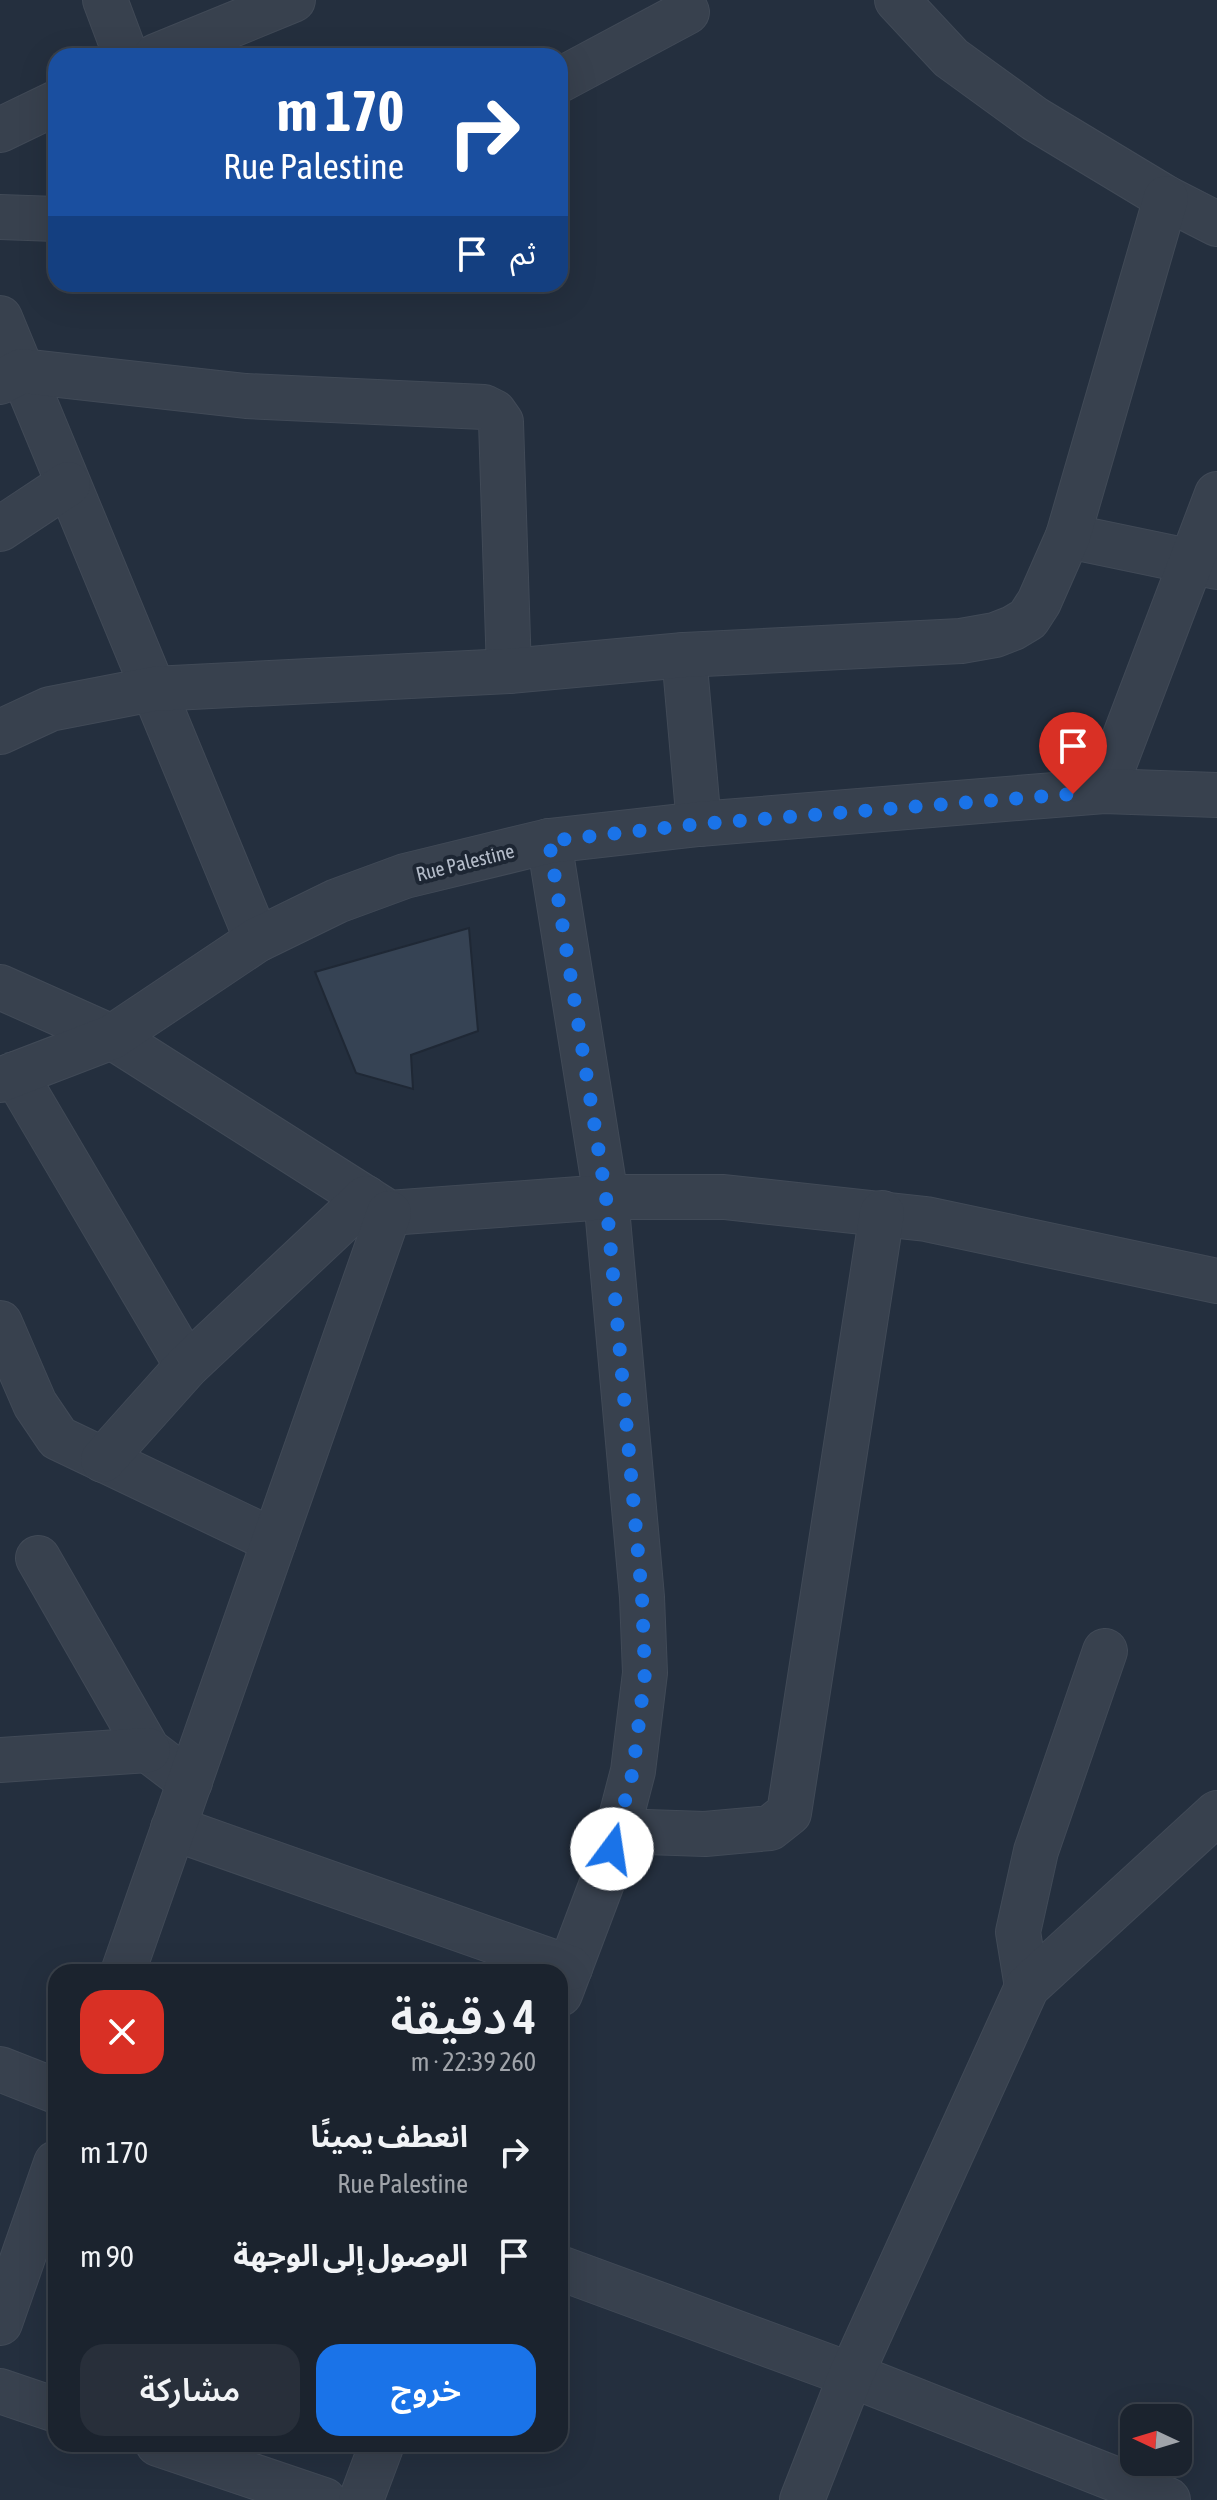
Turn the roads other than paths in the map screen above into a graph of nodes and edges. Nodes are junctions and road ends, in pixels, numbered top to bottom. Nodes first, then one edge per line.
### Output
1 (105, 0) edge
2 (293, 0) edge
3 (897, 0) edge
4 (687, 12) dead end
5 (123, 48) edge
6 (176, 48) edge
7 (568, 76) edge
8 (48, 107) edge
9 (0, 130) edge
10 (1166, 198) junction
11 (0, 217) edge
12 (48, 219) edge
13 (1217, 224) edge
14 (0, 318) edge
15 (11, 376) edge
16 (68, 484) junction
17 (1217, 494) edge
18 (0, 529) edge
19 (1068, 536) junction
20 (1203, 565) edge
21 (684, 655) junction
22 (509, 671) junction
23 (153, 689) junction
24 (0, 732) edge
25 (1104, 791) junction
26 (1217, 795) edge
27 (699, 824) junction
28 (549, 841) junction
29 (257, 940) junction
30 (0, 987) edge
31 (112, 1037) junction
32 (8, 1077) edge
33 (606, 1197) junction
34 (377, 1206) junction
35 (882, 1213) junction
36 (1217, 1281) edge
37 (0, 1323) edge
38 (187, 1366) junction
39 (103, 1460) junction
40 (274, 1541) junction
41 (38, 1558) dead end
42 (1105, 1651) dead end
43 (148, 1750) junction
44 (0, 1760) edge
45 (190, 1782) junction
46 (1217, 1813) edge
47 (173, 1828) junction
48 (617, 1831) junction
49 (126, 1964) edge
50 (521, 1964) edge
51 (568, 1973) edge
52 (1027, 1987) junction
53 (0, 2069) edge
54 (48, 2088) edge
55 (48, 2186) edge
56 (568, 2271) edge
57 (0, 2323) edge
58 (851, 2375) junction
59 (0, 2391) edge
60 (48, 2407) edge
61 (182, 2452) edge
62 (379, 2452) edge
63 (324, 2500) edge
64 (361, 2500) edge
65 (802, 2500) edge
66 (1168, 2500) edge

1 - 5 street
2 - 6 street
3 - 10 street
4 - 7 street
8 - 9 street
10 - 13 street
10 - 19 street
11 - 12 street
14 - 15 street
15 - 16 street
15 - 22 street
16 - 18 street
16 - 23 street
17 - 20 street
19 - 20 street
19 - 21 street
20 - 25 street
21 - 22 street
21 - 27 street
22 - 23 street
23 - 24 street
23 - 29 street
25 - 26 street, Rue Palestine
25 - 27 street, Rue Palestine
27 - 28 street, Rue Palestine
28 - 29 street, Rue Palestine
28 - 33 street
29 - 31 street, Rue Palestine
30 - 31 street
31 - 32 street, Rue Palestine
31 - 34 street
32 - 38 street
33 - 34 street
33 - 35 street
33 - 48 street
34 - 38 street
34 - 40 street
35 - 36 street
35 - 48 street
37 - 39 street
38 - 39 street
39 - 40 street
40 - 45 street
41 - 43 street
42 - 52 street
43 - 44 street
43 - 45 street
45 - 47 street
46 - 52 street
47 - 49 street
47 - 50 street
48 - 51 street
52 - 58 street
53 - 54 street
55 - 57 street
56 - 58 street
58 - 65 street
58 - 66 street
59 - 60 street
61 - 63 street
62 - 64 street

